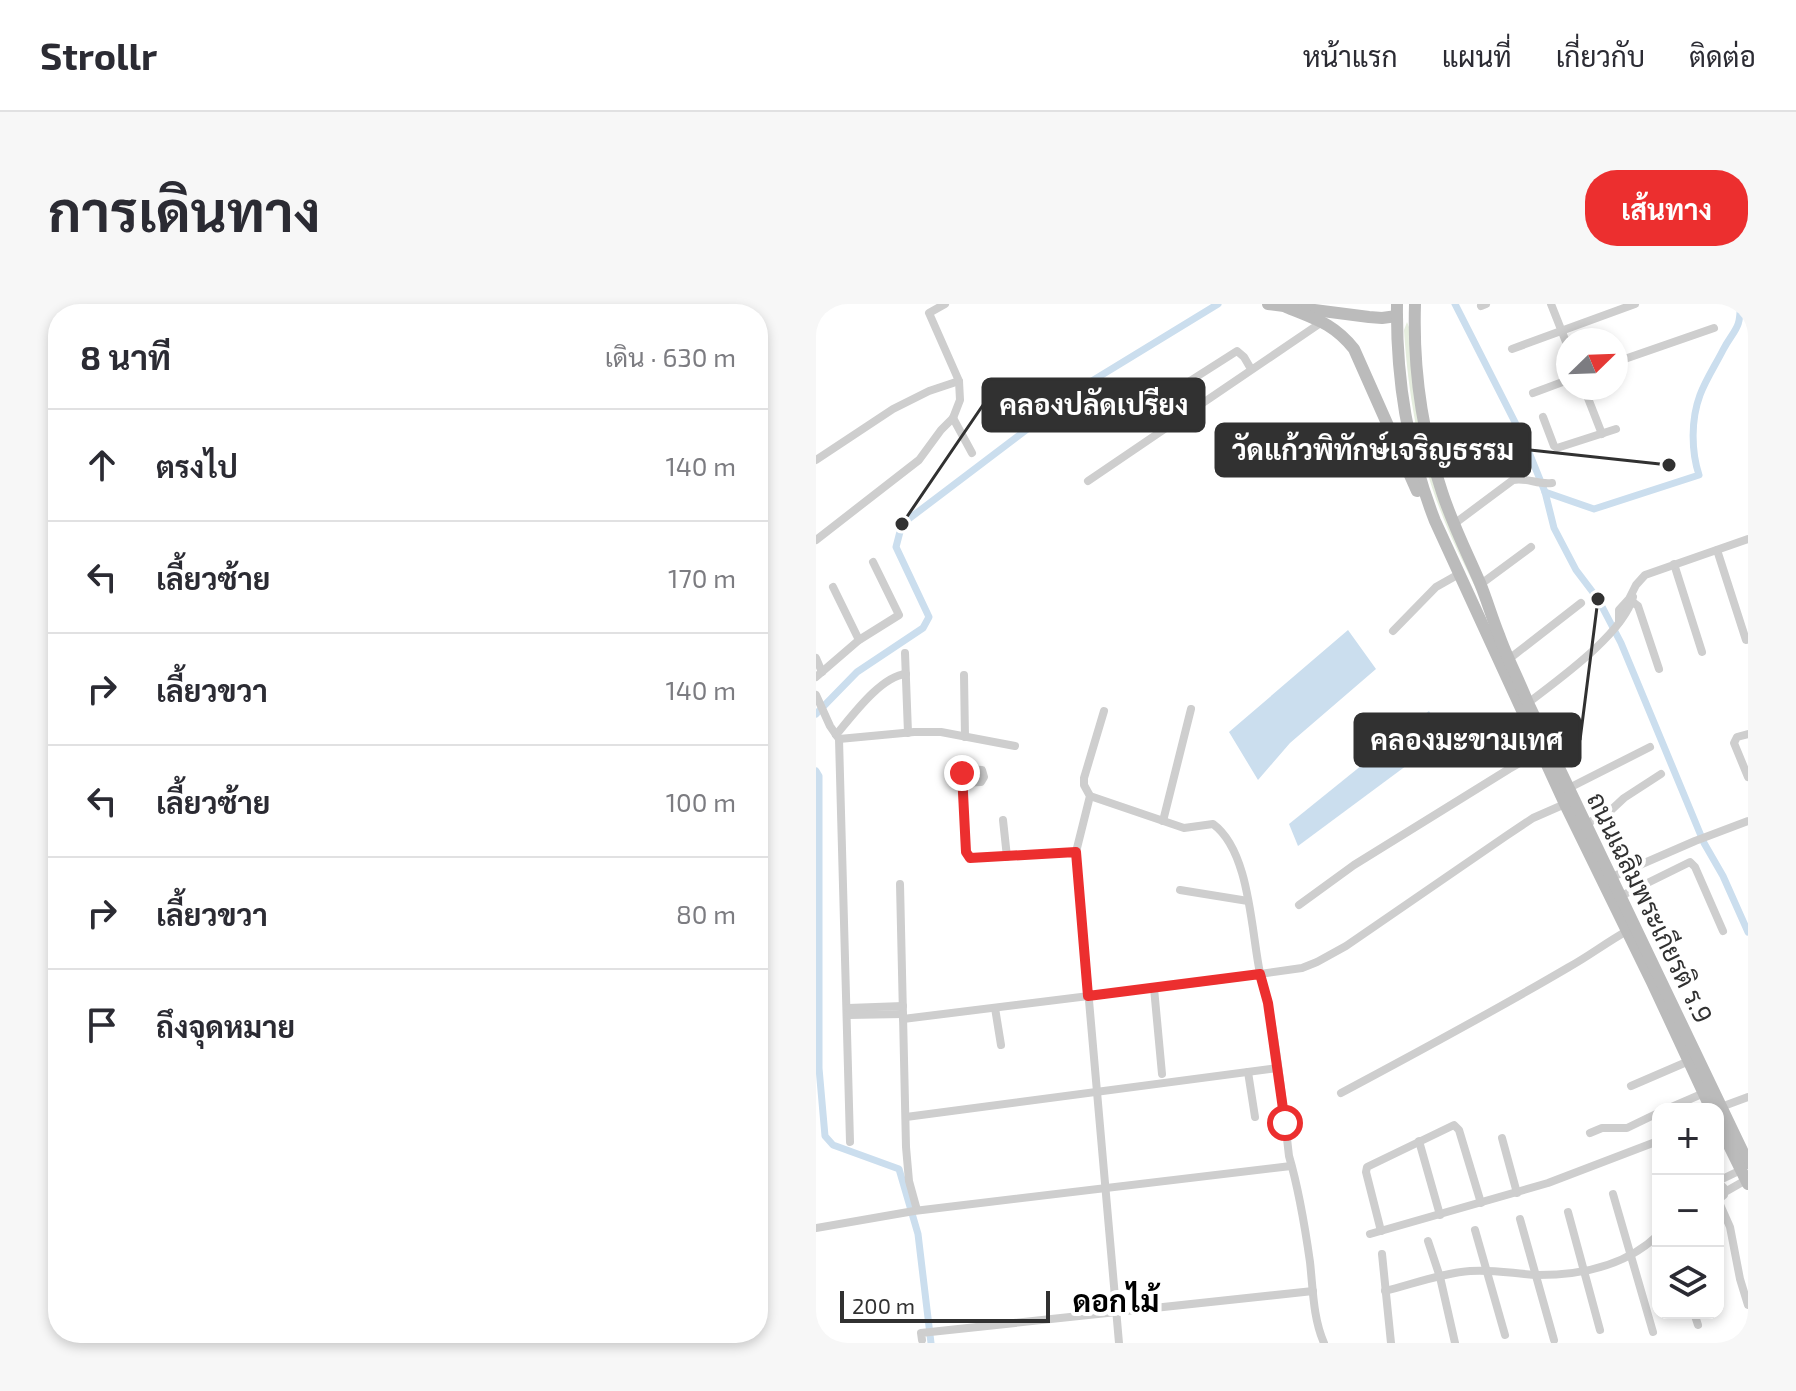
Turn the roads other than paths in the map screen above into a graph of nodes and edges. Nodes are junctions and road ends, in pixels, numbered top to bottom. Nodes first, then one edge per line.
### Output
1 (945, 304) edge
2 (1268, 304) edge
3 (1551, 304) edge
4 (1635, 304) edge
5 (1402, 306) edge
6 (1286, 307) junction
7 (1323, 322) junction
8 (1560, 328) edge
9 (1567, 328) edge
10 (1714, 328) dead end
11 (1556, 332) edge
12 (1512, 349) dead end
13 (1628, 358) edge
14 (1251, 369) junction
15 (959, 381) junction
16 (1556, 384) edge
17 (1533, 393) dead end
18 (1589, 400) edge
19 (1135, 416) dead end
20 (1543, 417) dead end
21 (953, 418) junction
22 (1616, 429) dead end
23 (1602, 434) junction
24 (972, 453) dead end
25 (816, 460) edge
26 (1088, 481) dead end
27 (1552, 483) dead end
28 (1435, 521) junction
29 (1454, 524) junction
30 (1748, 539) edge
31 (816, 540) edge
32 (1531, 547) dead end
33 (1717, 550) junction
34 (873, 562) dead end
35 (1674, 564) junction
36 (1459, 574) junction
37 (1481, 584) junction
38 (833, 587) dead end
39 (1631, 600) junction
40 (1581, 603) dead end
41 (1393, 631) dead end
42 (859, 640) junction
43 (1746, 640) edge
44 (1702, 652) dead end
45 (905, 653) dead end
46 (816, 658) edge
47 (1509, 659) junction
48 (1659, 669) dead end
49 (819, 674) edge
50 (906, 674) junction
51 (964, 675) dead end
52 (816, 695) edge
53 (1528, 703) junction
54 (1191, 709) dead end
55 (1104, 711) dead end
56 (911, 733) junction
57 (1748, 734) edge
58 (838, 737) junction
59 (965, 737) junction
60 (1015, 746) dead end
61 (1650, 747) dead end
62 (1541, 751) junction
63 (1661, 774) dead end
64 (1748, 777) edge
65 (963, 783) dead end
66 (1090, 796) junction
67 (1569, 797) junction
68 (1003, 820) dead end
69 (1163, 821) junction
70 (1748, 821) edge
71 (1586, 824) junction
72 (1076, 852) junction
73 (1007, 857) junction
74 (1612, 877) junction
75 (900, 884) dead end
76 (1180, 890) dead end
77 (1621, 896) junction
78 (1248, 901) junction
79 (1299, 905) dead end
80 (1627, 931) junction
81 (1723, 931) dead end
82 (1260, 974) junction
83 (1154, 988) junction
84 (1088, 996) junction
85 (995, 1008) junction
86 (848, 1012) junction
87 (903, 1013) junction
88 (1001, 1045) dead end
89 (1689, 1061) junction
90 (1277, 1068) junction
91 (1248, 1072) junction
92 (1162, 1074) dead end
93 (1631, 1086) dead end
94 (1097, 1091) junction
95 (1341, 1093) dead end
96 (1704, 1093) junction
97 (1748, 1097) edge
98 (1681, 1103) edge
99 (1712, 1103) edge
100 (1714, 1103) edge
101 (1724, 1105) edge
102 (1652, 1116) edge
103 (906, 1117) junction
104 (1255, 1117) dead end
105 (1724, 1118) edge
106 (1590, 1133) dead end
107 (1724, 1134) edge
108 (1502, 1138) dead end
109 (1419, 1141) junction
110 (850, 1142) dead end
111 (1652, 1143) edge
112 (1744, 1144) edge
113 (1291, 1166) junction
114 (1746, 1174) edge
115 (1724, 1180) edge
116 (1106, 1187) junction
117 (1724, 1188) edge
118 (1725, 1192) junction
119 (1517, 1193) junction
120 (1613, 1194) dead end
121 (1724, 1195) edge
122 (1481, 1203) junction
123 (915, 1210) junction
124 (1568, 1212) dead end
125 (1724, 1214) edge
126 (1440, 1215) junction
127 (1520, 1219) dead end
128 (816, 1228) edge
129 (1475, 1230) dead end
130 (1381, 1231) junction
131 (1370, 1234) dead end
132 (1428, 1241) dead end
133 (1652, 1241) edge
134 (1382, 1254) dead end
135 (1631, 1257) junction
136 (1486, 1271) junction
137 (1584, 1271) junction
138 (1536, 1275) junction
139 (1440, 1277) junction
140 (1313, 1291) junction
141 (1385, 1291) junction
142 (1748, 1305) edge
143 (1116, 1312) junction
144 (1696, 1319) edge
145 (1698, 1325) dead end
146 (1600, 1330) dead end
147 (1653, 1332) dead end
148 (926, 1335) dead end
149 (1505, 1335) dead end
150 (1554, 1340) dead end
151 (1119, 1343) edge
152 (1324, 1343) edge
153 (1391, 1343) edge
154 (1455, 1343) edge

1 - 15 street
2 - 6 main road
3 - 8 street
4 - 9 street
5 - 6 main road
5 - 28 main road, ถนนเฉลิมพระเกียรติ ร.9
5 - 29 main road, ถนนเฉลิมพระเกียรติ ร.9
6 - 7 main road
7 - 14 street
7 - 28 main road
10 - 13 street
11 - 12 street
14 - 19 street
14 - 26 street
15 - 21 street
15 - 25 street
16 - 17 street
18 - 23 street
20 - 23 street
21 - 24 street
21 - 31 street
22 - 23 street
27 - 29 street
28 - 36 main road, ถนนเฉลิมพระเกียรติ ร.9
29 - 37 main road, ถนนเฉลิมพระเกียรติ ร.9
30 - 33 street
32 - 37 street
33 - 35 street
33 - 43 street
34 - 42 street
35 - 39 street
35 - 44 street
36 - 41 street
36 - 62 main road, ถนนเฉลิมพระเกียรติ ร.9
37 - 47 main road, ถนนเฉลิมพระเกียรติ ร.9
38 - 42 street
39 - 48 street
39 - 53 street
40 - 47 street
42 - 49 street
45 - 50 street
46 - 49 street
47 - 53 main road, ถนนเฉลิมพระเกียรติ ร.9
50 - 56 street
50 - 58 street
51 - 59 street
52 - 58 street
53 - 67 main road, ถนนเฉลิมพระเกียรติ ร.9
54 - 69 street
55 - 66 street
56 - 58 street
56 - 59 street
57 - 64 street
58 - 86 street
59 - 60 street
61 - 67 street
62 - 67 main road, ถนนเฉลิมพระเกียรติ ร.9
62 - 79 street
63 - 71 street
65 - 73 street
66 - 69 street
66 - 72 street
67 - 71 main road, ถนนเฉลิมพระเกียรติ ร.9
67 - 80 main road, ถนนเฉลิมพระเกียรติ ร.9
67 - 82 street
68 - 73 street
69 - 78 street
70 - 74 street
71 - 74 main road, ถนนเฉลิมพระเกียรติ ร.9
72 - 73 street
72 - 84 street
74 - 77 main road, ถนนเฉลิมพระเกียรติ ร.9
75 - 87 street
76 - 78 street
77 - 81 street
77 - 100 main road, ถนนเฉลิมพระเกียรติ ร.9
78 - 82 street
80 - 89 main road, ถนนเฉลิมพระเกียรติ ร.9
80 - 95 street
82 - 83 street
82 - 90 street
83 - 84 street
83 - 92 street
84 - 85 street
84 - 94 street
85 - 87 street
85 - 88 street
86 - 87 street
86 - 110 street
87 - 103 street
89 - 93 street
89 - 96 main road, ถนนเฉลิมพระเกียรติ ร.9
90 - 91 street
90 - 113 street
91 - 94 street
91 - 104 street
94 - 103 street
94 - 116 street
96 - 98 street
96 - 99 main road, ถนนเฉลิมพระเกียรติ ร.9
97 - 101 street
102 - 106 street
103 - 123 street
105 - 112 main road, ถนนเฉลิมพระเกียรติ ร.9
107 - 114 main road
108 - 119 street
109 - 122 street
109 - 126 street
109 - 130 street
111 - 119 street
112 - 114 main road, ถนนเฉลิมพระเกียรติ ร.9
113 - 116 street
113 - 140 street
114 - 115 street
114 - 118 street
116 - 123 street
116 - 143 street
117 - 118 street
118 - 121 street
119 - 122 street
120 - 135 street
122 - 126 street
123 - 128 street
124 - 137 street
125 - 142 street
126 - 130 street
127 - 138 street
129 - 136 street
130 - 131 street
132 - 139 street
133 - 135 street
134 - 141 street
135 - 137 street
135 - 147 street
136 - 138 street
136 - 139 street
136 - 149 street
137 - 138 street
137 - 146 street
138 - 150 street
139 - 141 street
139 - 154 street
140 - 143 street
140 - 152 street
141 - 153 street
143 - 148 street
143 - 151 street
144 - 145 street

